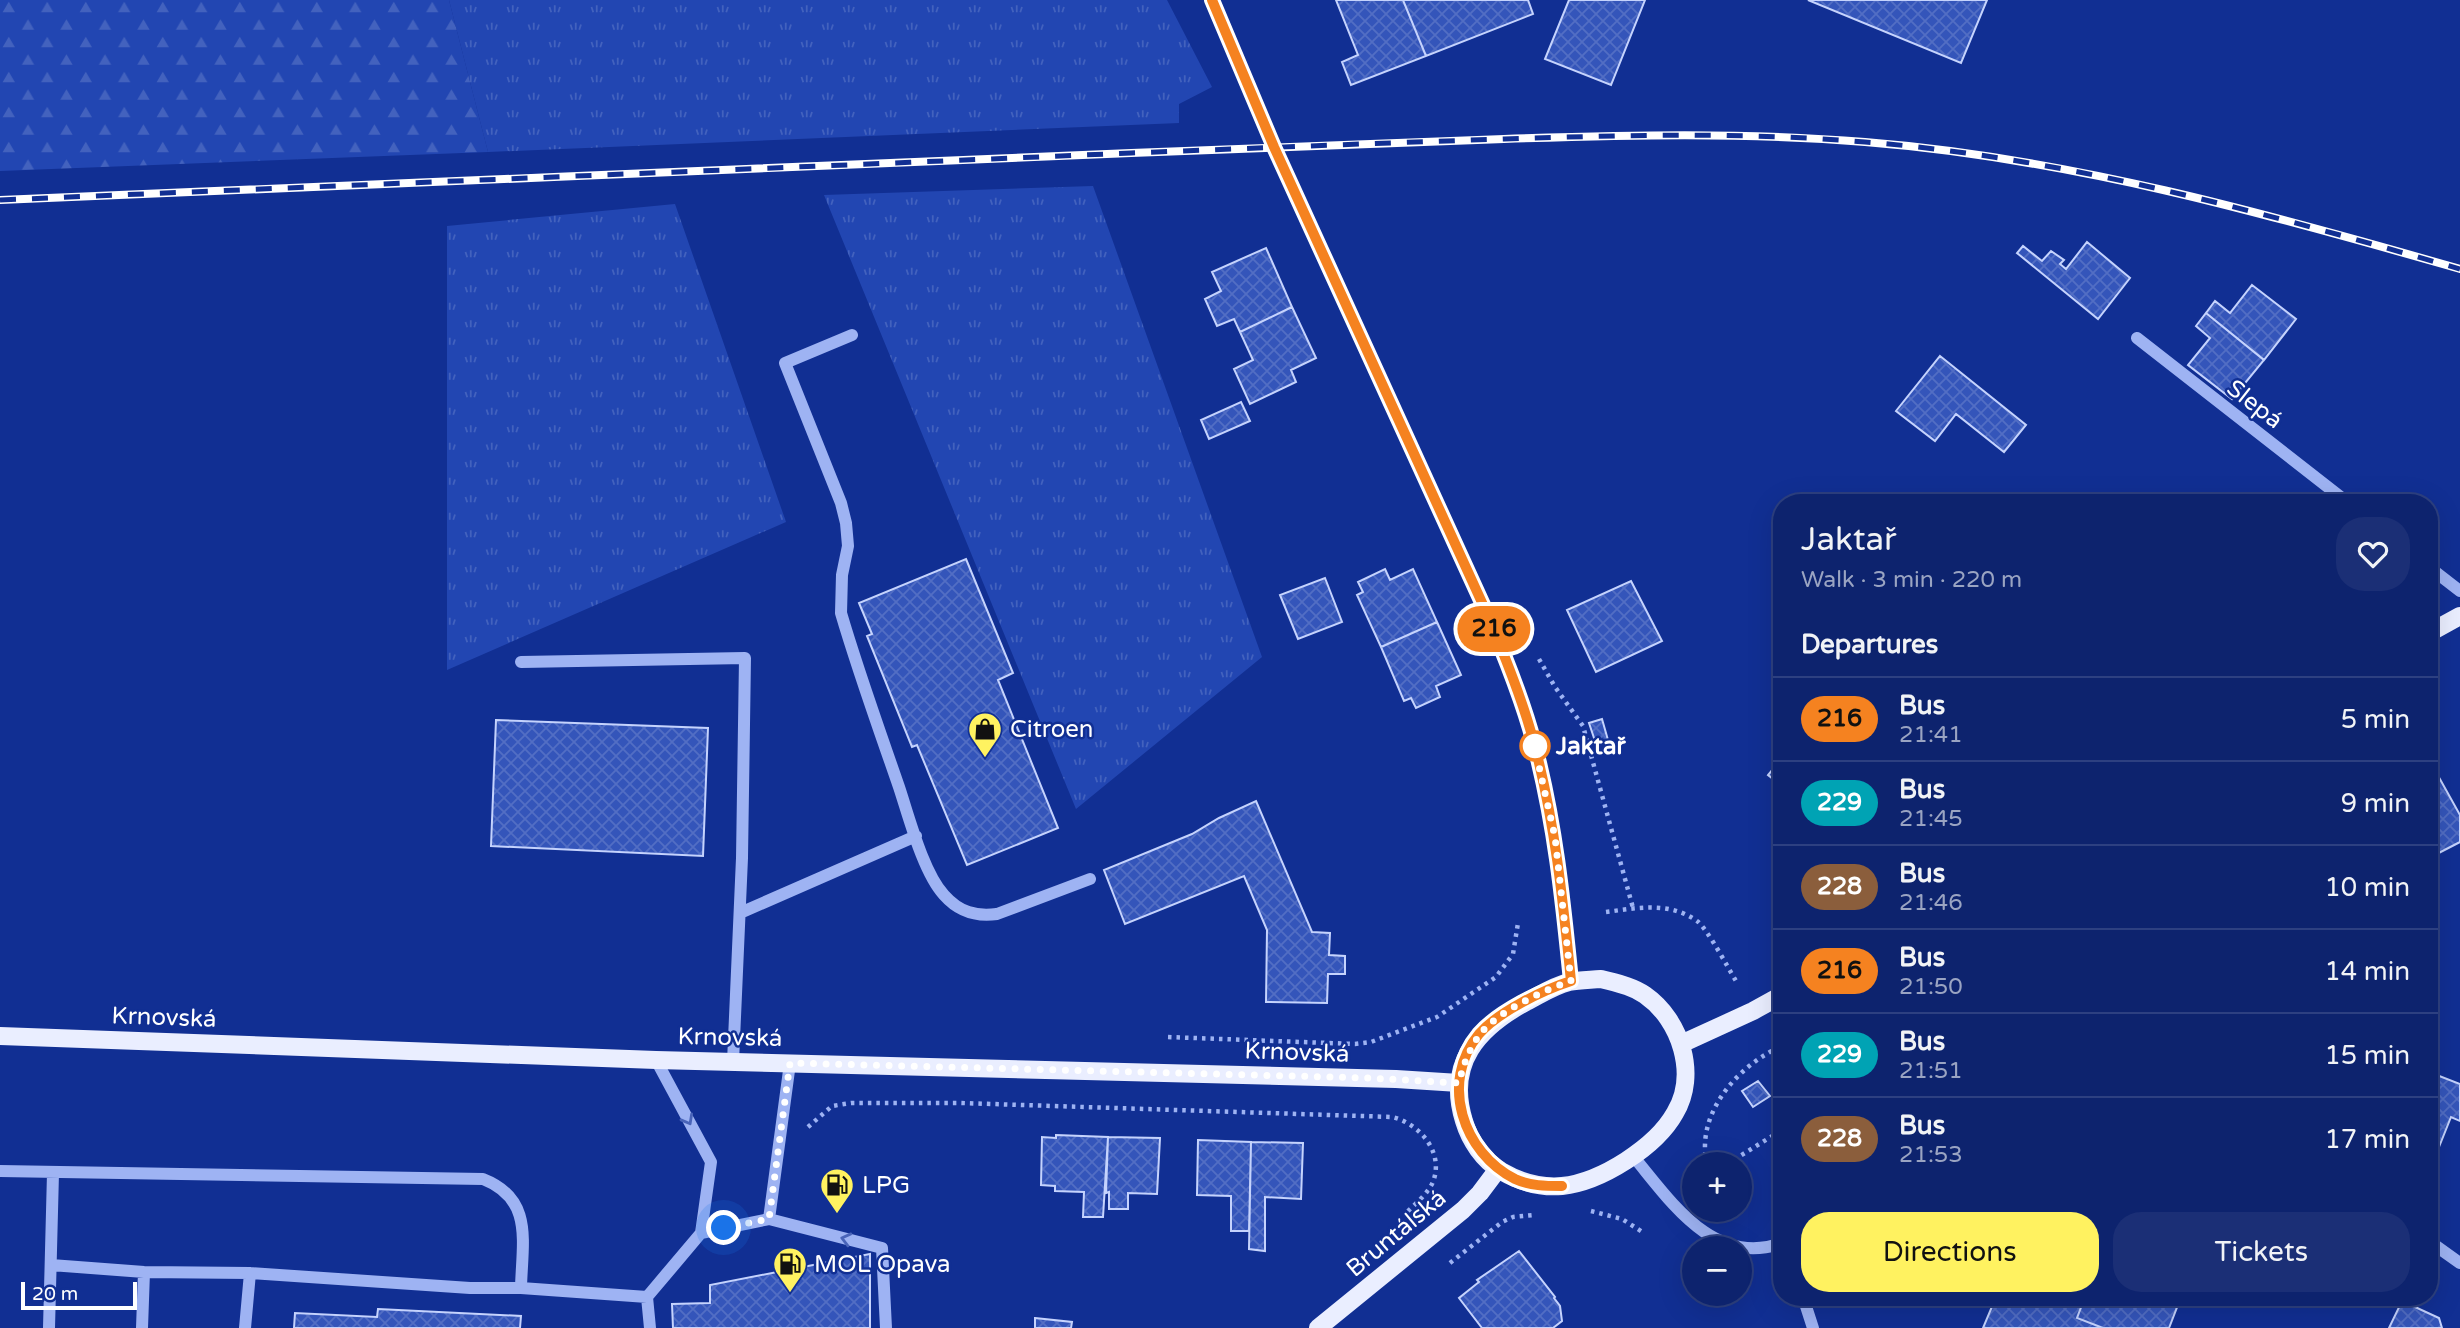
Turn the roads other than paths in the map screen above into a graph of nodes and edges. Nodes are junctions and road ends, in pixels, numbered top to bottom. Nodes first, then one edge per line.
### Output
1 (1212, 0) edge
2 (852, 335) dead end
3 (2137, 338) dead end
4 (2337, 494) edge
5 (2438, 574) edge
6 (2460, 591) edge
7 (2460, 616) edge
8 (2438, 628) edge
9 (521, 662) dead end
10 (916, 836) junction
11 (1090, 879) dead end
12 (740, 913) junction
13 (1571, 981) junction
14 (1773, 1000) edge
15 (0, 1036) edge
16 (1681, 1044) junction
17 (656, 1060) junction
18 (733, 1062) junction
19 (790, 1063) junction
20 (1459, 1083) junction
21 (1633, 1156) junction
22 (1497, 1169) junction
23 (0, 1171) edge
24 (53, 1173) junction
25 (769, 1219) junction
26 (701, 1233) junction
27 (1773, 1247) edge
28 (2438, 1247) edge
29 (2460, 1263) edge
30 (51, 1265) junction
31 (144, 1272) junction
32 (250, 1273) junction
33 (521, 1288) junction
34 (647, 1297) junction
35 (1806, 1306) edge
36 (49, 1328) edge
37 (142, 1328) edge
38 (245, 1328) edge
39 (650, 1328) edge
40 (886, 1328) edge
41 (1318, 1328) edge
42 (1813, 1328) edge

1 - 13 street
2 - 10 street
3 - 4 street, Slepá
5 - 6 street
7 - 8 main road
9 - 12 street
10 - 11 street
10 - 12 street
12 - 18 street
13 - 16 main road
13 - 20 main road
14 - 16 main road
15 - 17 main road, Krnovská
16 - 21 main road
17 - 18 main road, Krnovská
17 -> 26 street
18 - 19 main road, Krnovská
19 - 20 main road, Krnovská
19 - 25 street
20 - 22 main road
21 - 22 main road
21 - 27 street
22 - 41 main road, Bruntálská
23 - 24 street
24 - 30 street
24 - 33 street
25 - 26 street
40 -> 25 street
26 - 34 street
28 - 29 street
30 - 31 street
30 - 36 street
31 - 32 street
31 - 37 street
32 - 33 street
32 - 38 street
33 - 34 street
34 - 39 street
35 - 42 street

